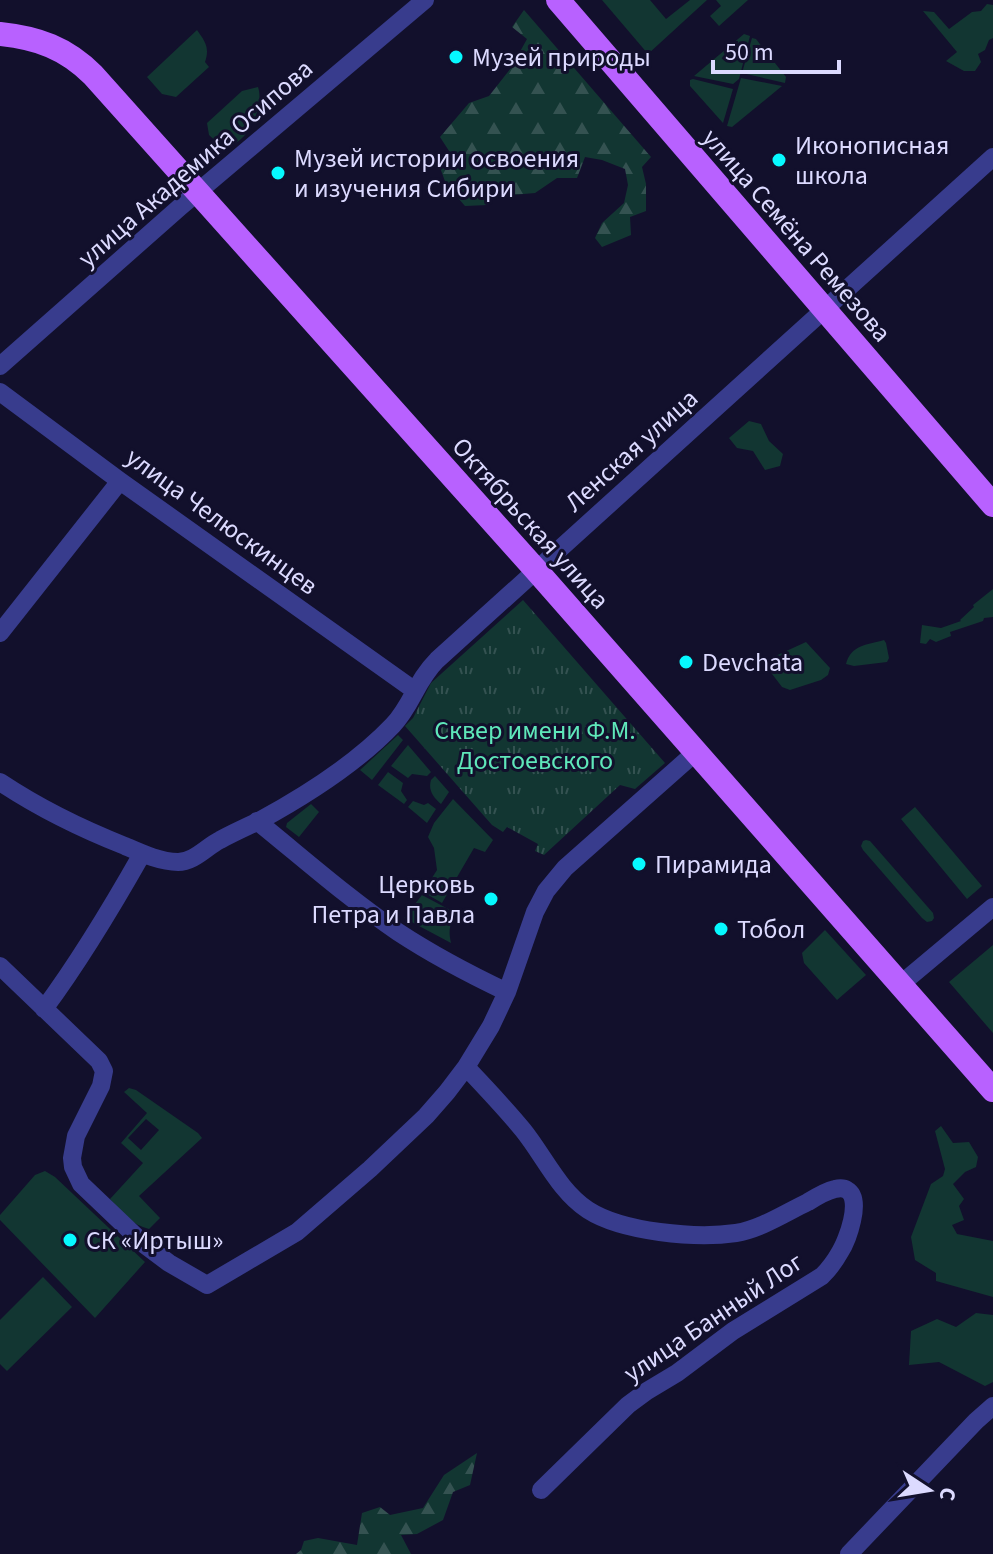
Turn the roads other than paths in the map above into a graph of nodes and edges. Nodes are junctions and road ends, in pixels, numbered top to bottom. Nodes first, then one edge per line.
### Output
1 (425, 0) edge
2 (558, 0) edge
3 (1, 34) edge
4 (993, 157) edge
5 (198, 191) junction
6 (825, 310) junction
7 (0, 366) edge
8 (0, 392) edge
9 (120, 481) junction
10 (993, 505) edge
11 (536, 570) junction
12 (0, 633) edge
13 (414, 690) junction
14 (697, 751) junction
15 (0, 782) edge
16 (257, 821) junction
17 (142, 854) junction
18 (993, 907) edge
19 (0, 966) edge
20 (901, 984) junction
21 (507, 992) junction
22 (44, 1009) junction
23 (466, 1067) junction
24 (993, 1090) edge
25 (993, 1406) edge
26 (541, 1490) dead end
27 (849, 1554) edge

1 - 5 street, улица Академика Осипова
2 - 6 main road, улица Семёна Ремезова
3 - 5 main road, Октябрьская улица
4 - 6 street, Ленская улица
5 - 7 street, улица Академика Осипова
5 - 11 main road, Октябрьская улица
6 - 10 main road, улица Семёна Ремезова
6 - 11 street, Ленская улица
8 - 9 street, улица Челюскинцев
9 - 12 street
9 - 13 street, улица Челюскинцев
11 - 13 street, Ленская улица
11 - 14 main road, Октябрьская улица
13 - 16 street, Ленская улица
14 - 20 main road, Октябрьская улица
14 - 21 street
15 - 17 street, Ленская улица
16 - 17 street, Ленская улица
16 - 21 street
17 - 22 street
18 - 20 street
19 - 22 street
20 - 24 main road, Октябрьская улица
21 - 23 street
22 - 23 street
23 - 26 street, улица Банный Лог
25 - 27 street

